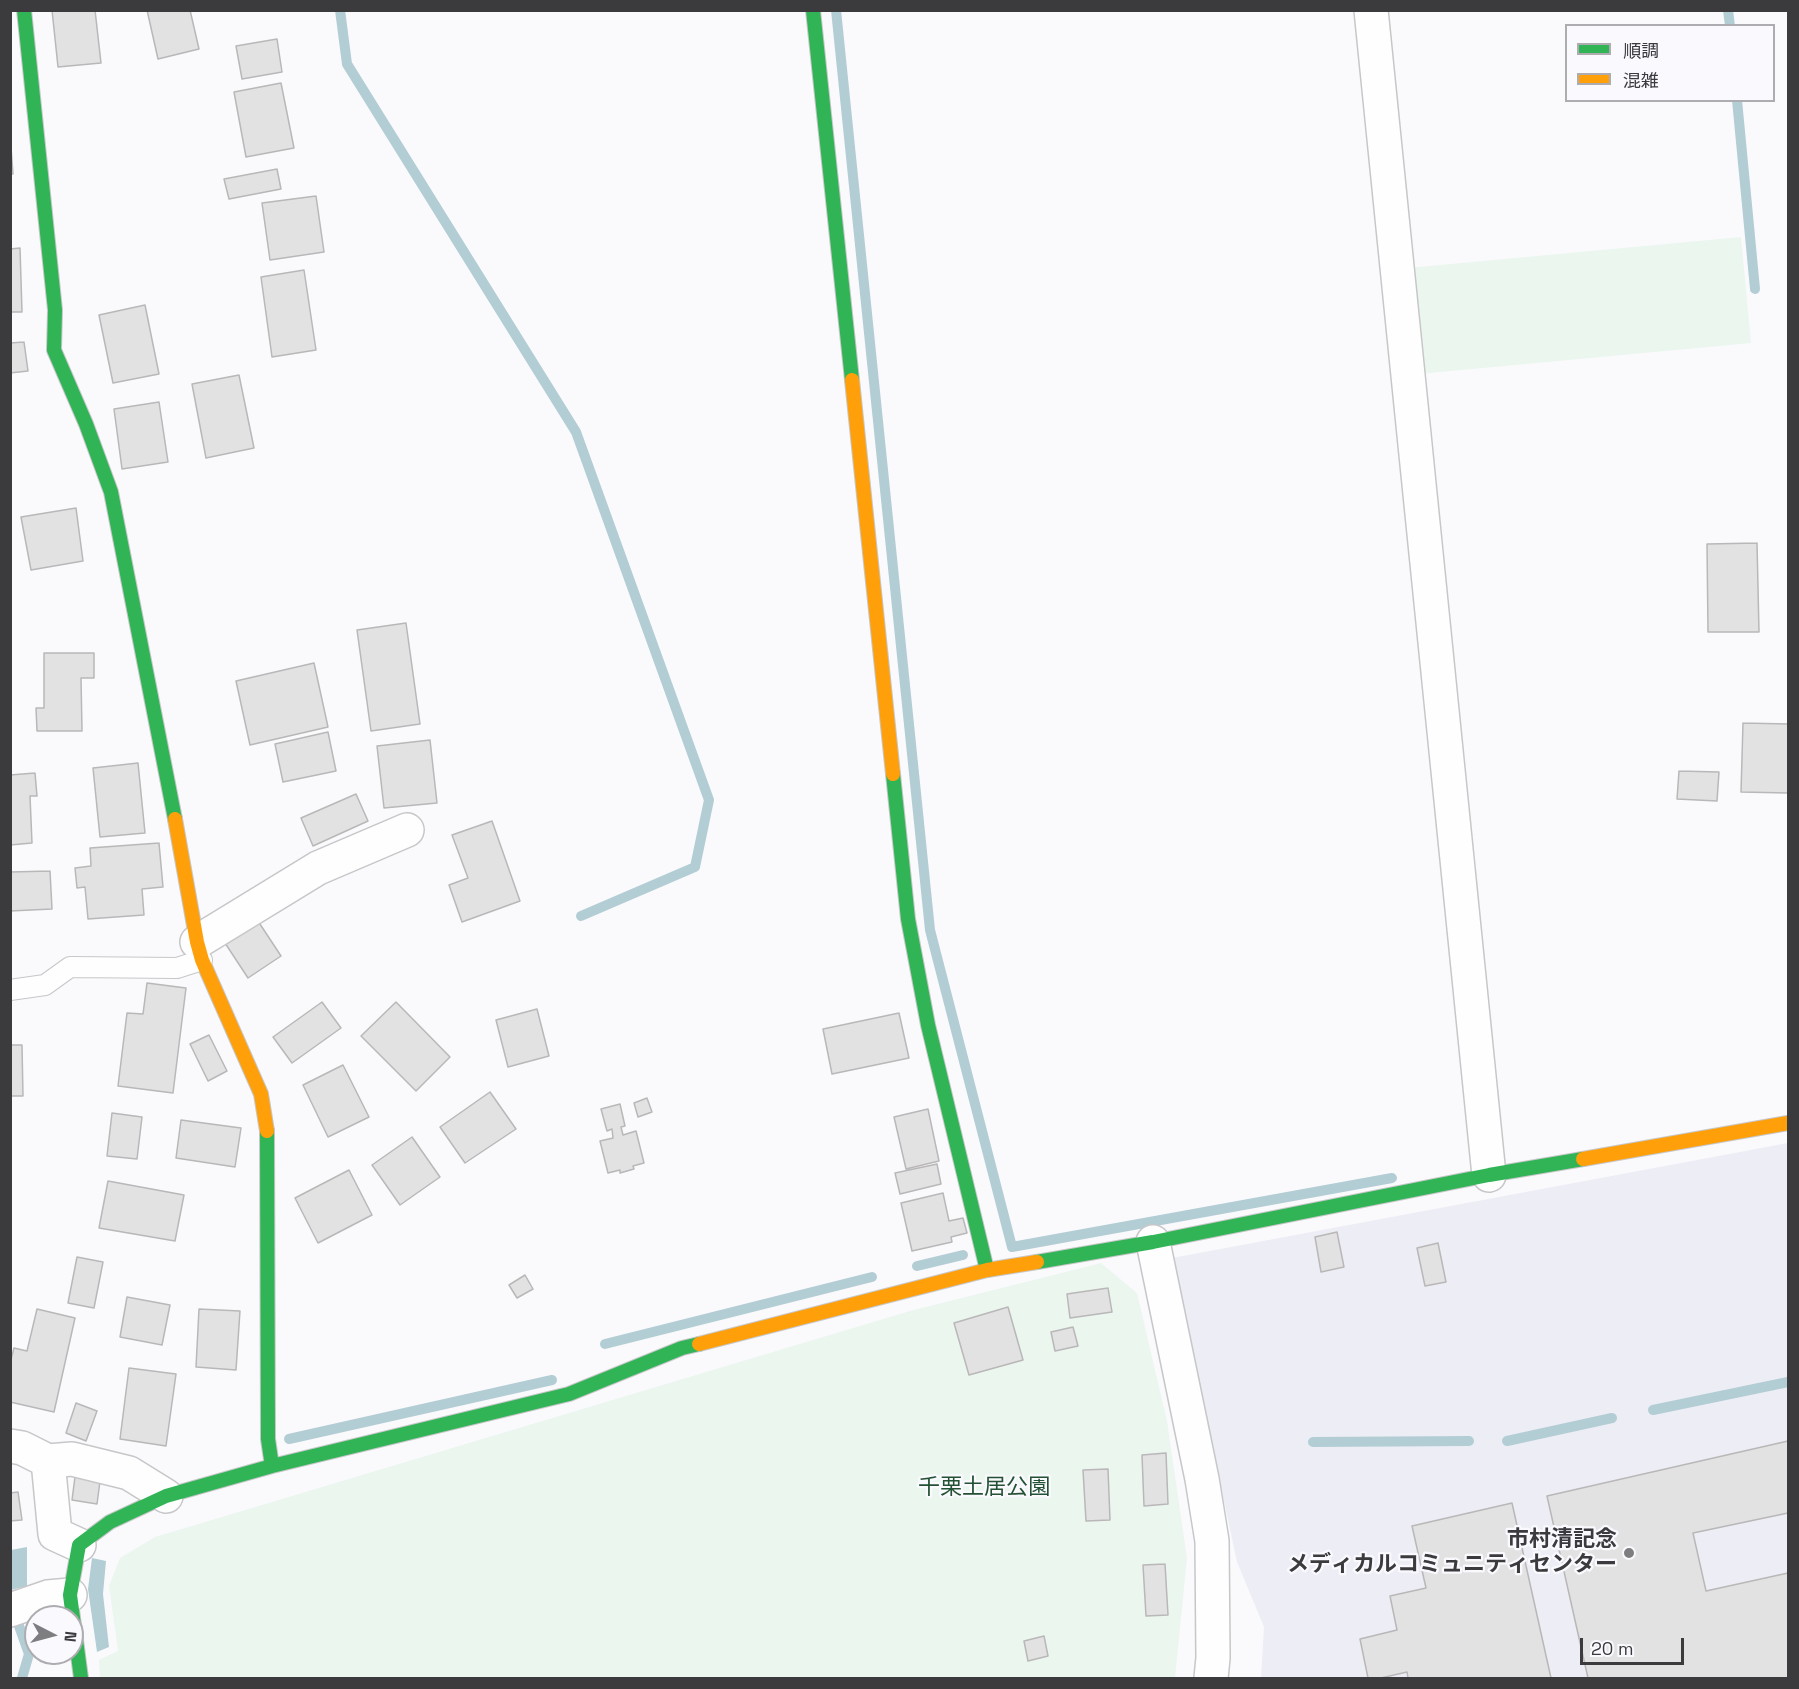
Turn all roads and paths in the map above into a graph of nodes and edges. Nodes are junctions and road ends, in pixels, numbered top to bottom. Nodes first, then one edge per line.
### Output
1 (24, 10) edge
2 (813, 10) edge
3 (1371, 10) edge
4 (407, 830) dead end
5 (200, 951) junction
6 (10, 990) edge
7 (1788, 1123) edge
8 (1489, 1175) junction
9 (1153, 1242) junction
10 (987, 1270) junction
11 (10, 1446) edge
12 (48, 1461) junction
13 (272, 1466) junction
14 (166, 1496) junction
15 (79, 1545) junction
16 (70, 1595) junction
17 (10, 1610) edge
18 (81, 1678) edge
19 (1211, 1678) edge

1 - 5 street
2 - 10 street
3 - 8 street
4 - 5 street
5 - 6 lane
5 - 13 street
7 - 8 street
8 - 9 street
9 - 10 street
9 - 19 street
10 - 13 street
11 - 12 street
12 - 14 street
12 - 15 street
13 - 14 street
14 - 15 street
15 - 16 street
16 - 17 street
16 - 18 street

